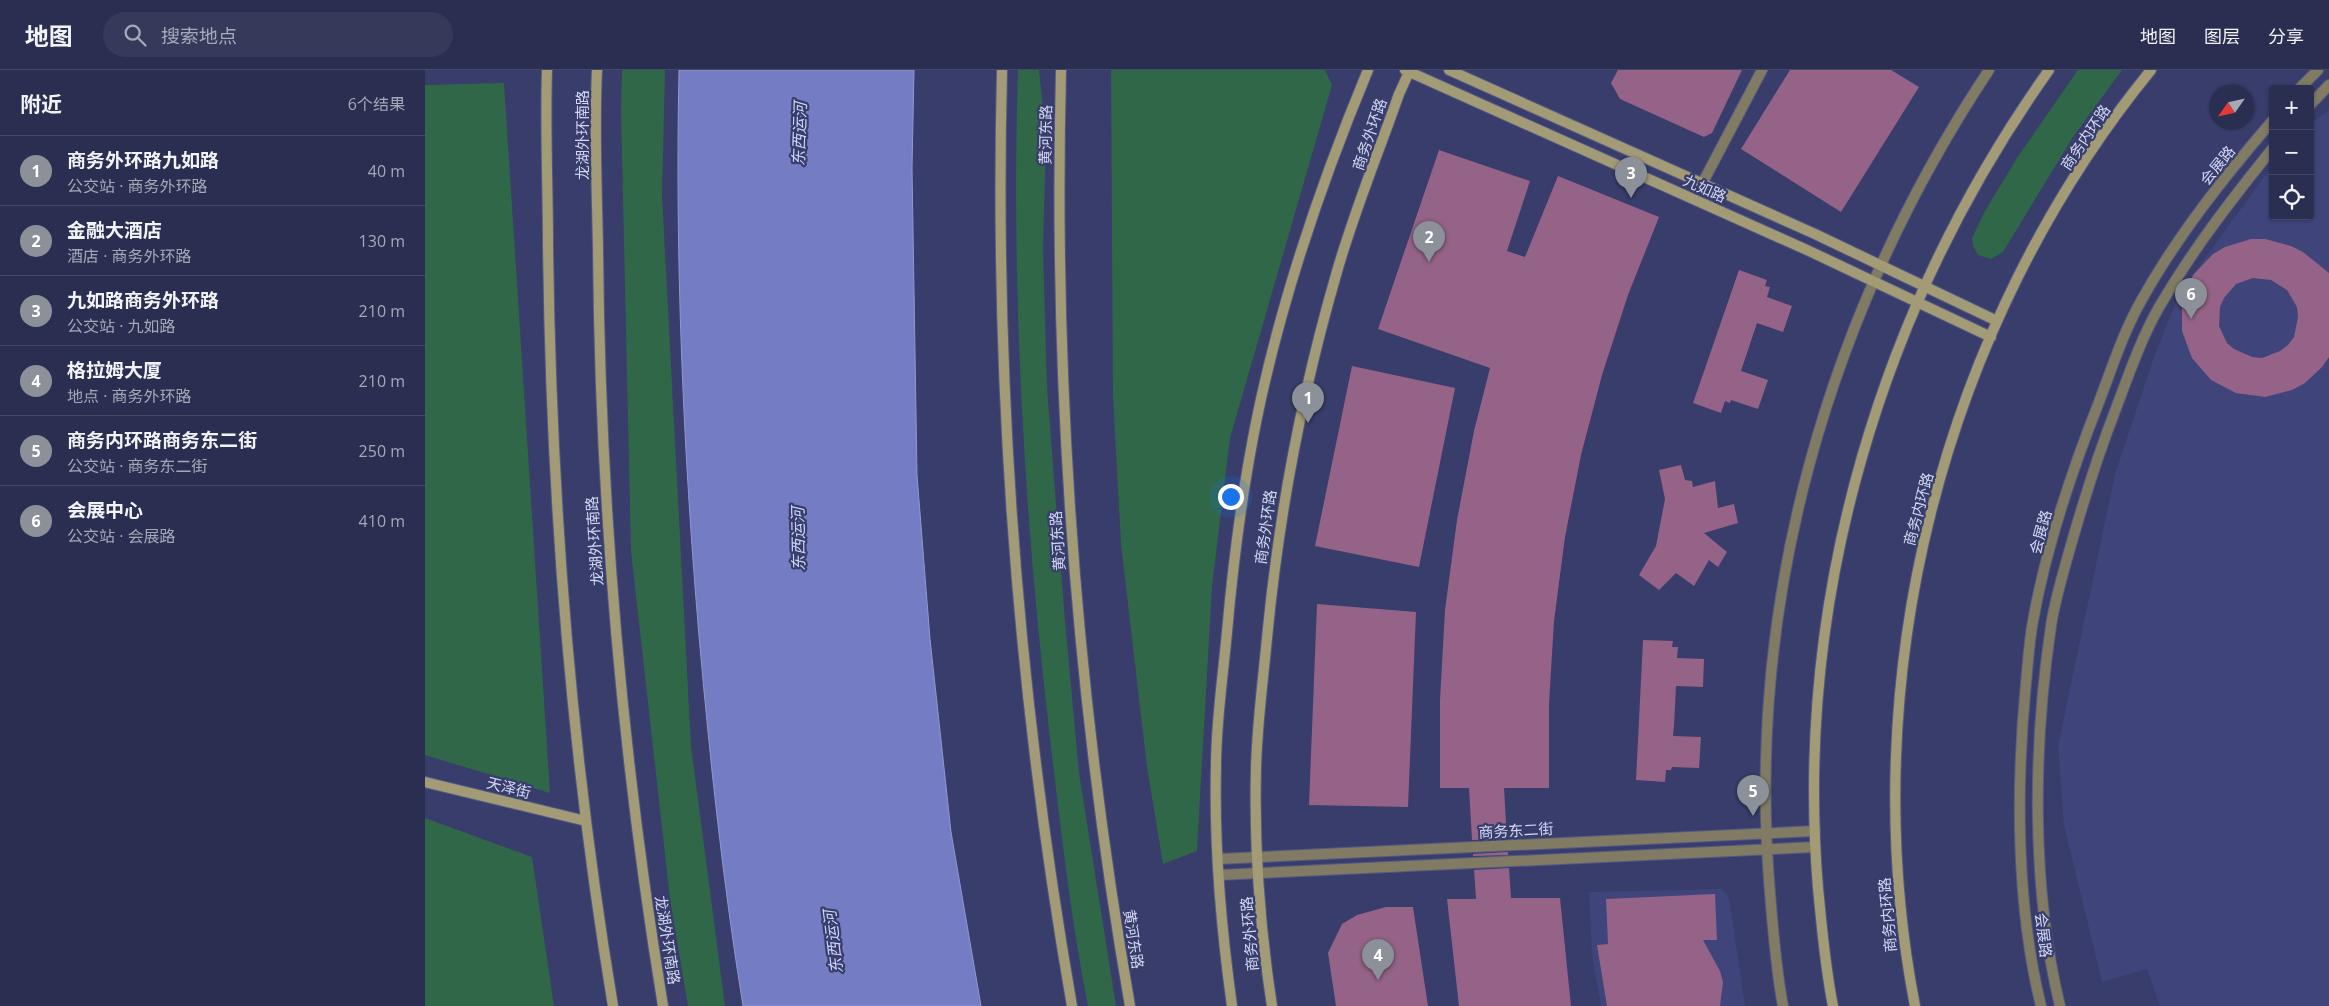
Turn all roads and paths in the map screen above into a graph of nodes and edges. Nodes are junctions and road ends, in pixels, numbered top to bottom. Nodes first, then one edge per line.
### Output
1 (547, 70) edge
2 (597, 70) edge
3 (1002, 70) edge
4 (1061, 70) edge
5 (1368, 70) edge
6 (1449, 70) edge
7 (1762, 70) edge
8 (1989, 70) edge
9 (2049, 70) edge
10 (2151, 70) edge
11 (2318, 70) edge
12 (1408, 71) edge
13 (2303, 85) edge
14 (2329, 85) edge
15 (2314, 101) edge
16 (2269, 125) edge
17 (2269, 153) edge
18 (1702, 184) junction
19 (1880, 265) junction
20 (1873, 281) junction
21 (1924, 286) junction
22 (1917, 302) junction
23 (1997, 321) junction
24 (1991, 337) junction
25 (425, 782) edge
26 (586, 821) junction
27 (1815, 831) junction
28 (1766, 833) junction
29 (1815, 847) junction
30 (1767, 850) junction
31 (1257, 857) junction
32 (1218, 859) junction
33 (1259, 873) junction
34 (1219, 875) junction
35 (613, 1006) edge
36 (663, 1006) edge
37 (1072, 1006) edge
38 (1130, 1006) edge
39 (1232, 1006) edge
40 (1272, 1006) edge
41 (1783, 1006) edge
42 (1833, 1006) edge
43 (1915, 1006) edge
44 (2041, 1006) edge
45 (2060, 1006) edge

1 - 26 street
2 - 36 street, 龙湖外环南路
3 - 37 street
4 - 38 street, 黄河东路
5 - 32 street, 商务外环路
6 - 18 street, 九如路
7 - 18 street
8 - 19 street
9 - 21 street
10 - 23 street, 商务内环路
11 - 13 street
12 - 20 street, 九如路
12 - 31 street, 商务外环路
14 - 15 street
16 - 44 street, 会展路
17 - 45 street, 会展路
18 - 19 street, 九如路
19 - 20 street
19 - 21 street, 九如路
20 - 22 street, 九如路
20 - 28 street
21 - 22 street
21 - 23 street, 九如路
22 - 24 street, 九如路
22 - 27 street
23 - 24 street, 商务内环路
24 - 43 street, 商务内环路
25 - 26 street, 天泽街
26 - 35 street
27 - 28 street, 商务东二街
27 - 29 street
28 - 30 street
28 - 31 street, 商务东二街
29 - 30 street, 商务东二街
29 - 42 street
30 - 33 street, 商务东二街
30 - 41 street
31 - 32 street, 商务东二街
31 - 33 street, 商务外环路
32 - 34 street, 商务外环路
33 - 34 street, 商务东二街
33 - 40 street, 商务外环路
34 - 39 street, 商务外环路

